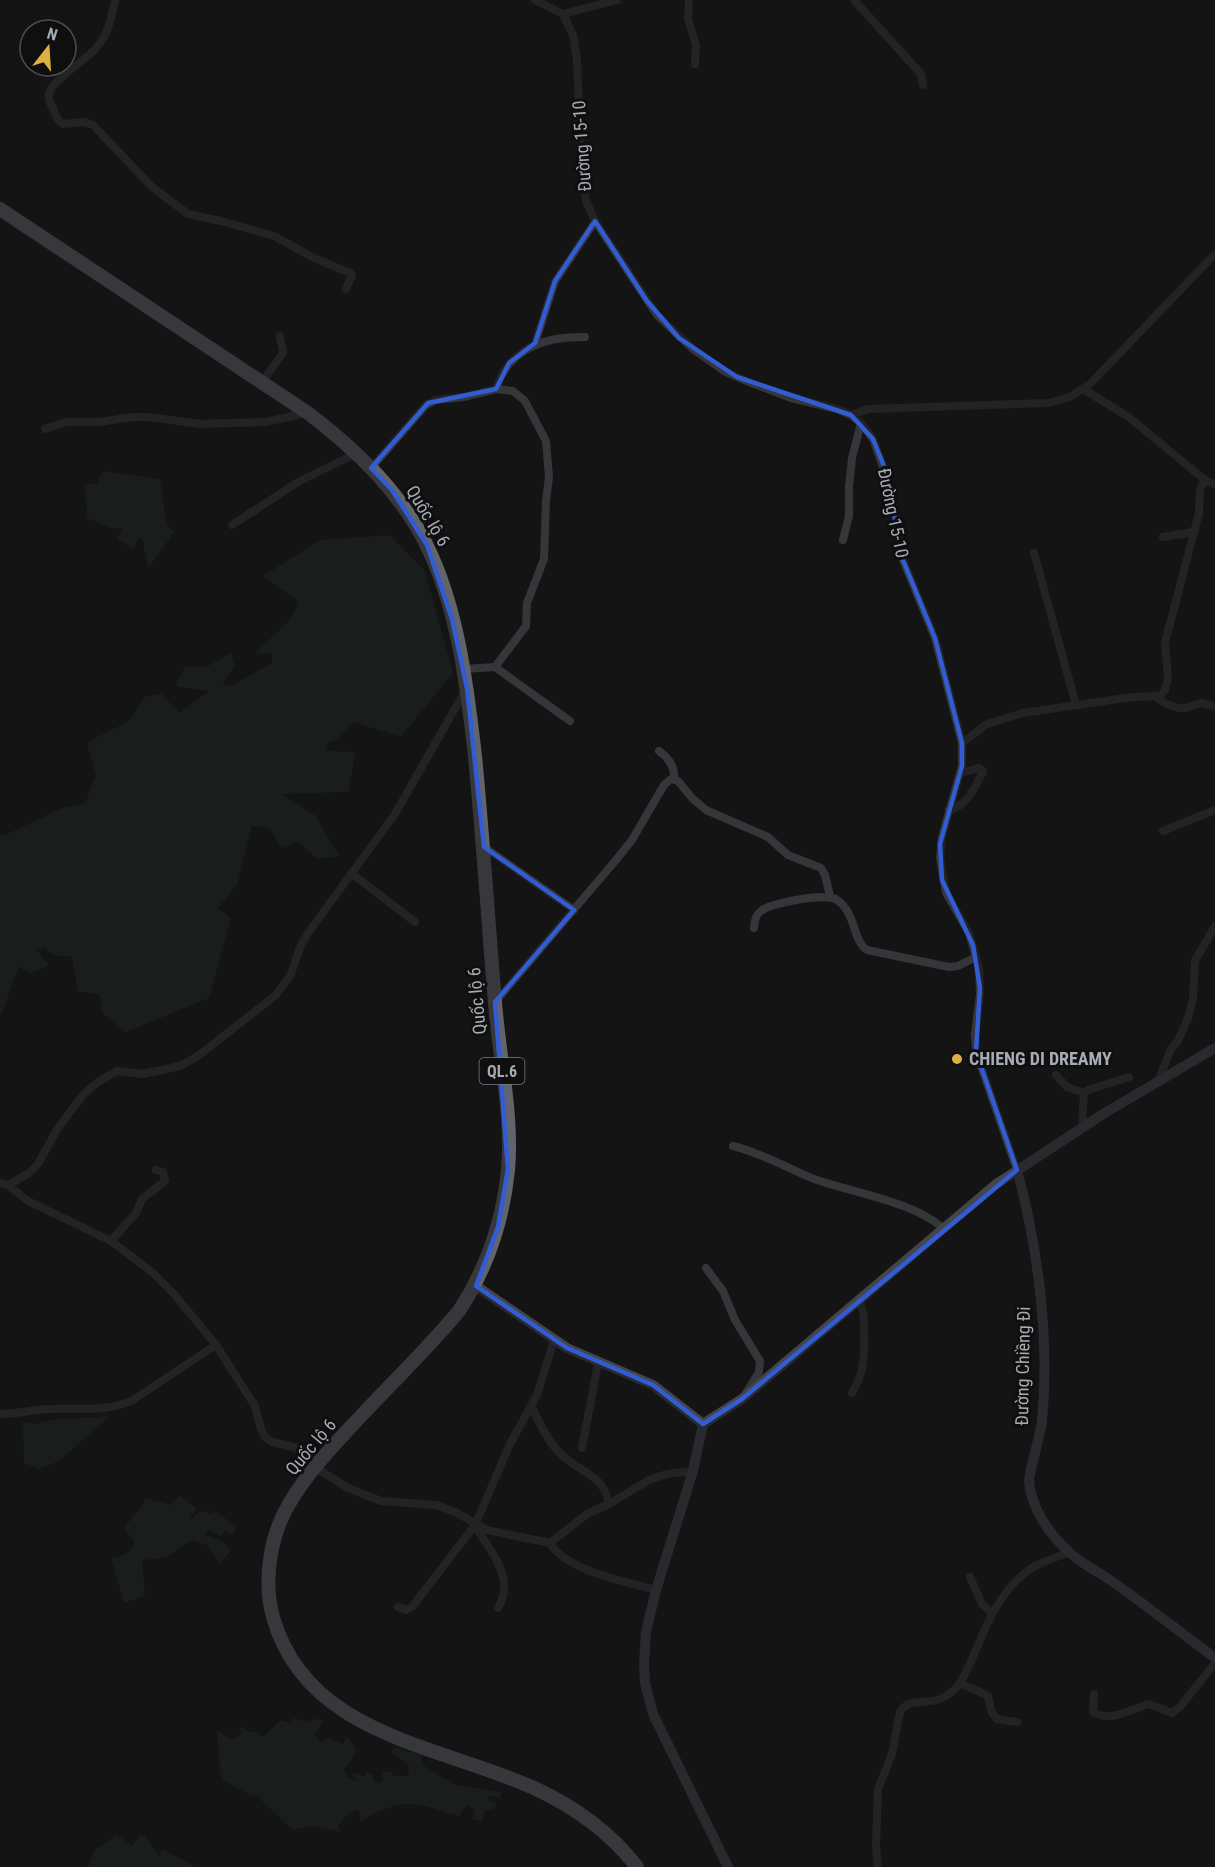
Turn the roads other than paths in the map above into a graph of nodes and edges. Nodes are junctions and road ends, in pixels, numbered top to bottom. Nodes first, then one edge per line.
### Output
1 (115, 0) edge
2 (535, 0) edge
3 (617, 0) edge
4 (689, 0) edge
5 (854, 0) edge
6 (563, 14) junction
7 (695, 64) dead end
8 (923, 85) dead end
9 (0, 209) edge
10 (595, 221) junction
11 (1215, 254) edge
12 (346, 289) dead end
13 (280, 336) dead end
14 (585, 337) dead end
15 (535, 343) junction
16 (262, 382) junction
17 (496, 389) junction
18 (1083, 389) junction
19 (308, 413) junction
20 (850, 415) junction
21 (861, 423) junction
22 (45, 429) dead end
23 (357, 453) junction
24 (371, 468) junction
25 (1205, 480) junction
26 (1215, 485) edge
27 (232, 525) dead end
28 (1194, 532) junction
29 (1163, 537) dead end
30 (843, 540) dead end
31 (1034, 553) dead end
32 (495, 667) junction
33 (464, 669) junction
34 (467, 688) junction
35 (1155, 696) junction
36 (1076, 705) junction
37 (1215, 706) edge
38 (570, 721) dead end
39 (962, 743) junction
40 (659, 751) dead end
41 (960, 773) junction
42 (674, 779) junction
43 (949, 810) junction
44 (1215, 810) edge
45 (1163, 831) dead end
46 (484, 847) junction
47 (351, 873) junction
48 (830, 896) junction
49 (574, 910) junction
50 (416, 922) dead end
51 (1215, 926) edge
52 (754, 928) dead end
53 (976, 957) junction
54 (495, 1002) junction
55 (1215, 1048) edge
56 (1056, 1075) dead end
57 (1129, 1077) dead end
58 (1158, 1081) junction
59 (1084, 1093) junction
60 (1082, 1127) junction
61 (733, 1146) dead end
62 (156, 1170) dead end
63 (1017, 1170) junction
64 (4, 1184) edge
65 (943, 1228) junction
66 (111, 1241) junction
67 (706, 1268) dead end
68 (476, 1286) junction
69 (860, 1301) junction
70 (555, 1340) junction
71 (216, 1345) junction
72 (598, 1363) junction
73 (852, 1393) dead end
74 (742, 1399) junction
75 (531, 1406) junction
76 (0, 1414) edge
77 (703, 1424) junction
78 (582, 1448) dead end
79 (317, 1463) junction
80 (693, 1471) junction
81 (609, 1504) junction
82 (475, 1525) junction
83 (550, 1543) junction
84 (1069, 1552) junction
85 (970, 1577) dead end
86 (656, 1590) junction
87 (398, 1607) dead end
88 (498, 1608) dead end
89 (992, 1613) junction
90 (1215, 1658) edge
91 (1215, 1663) edge
92 (960, 1683) junction
93 (1094, 1694) dead end
94 (1017, 1722) dead end
95 (637, 1867) edge
96 (728, 1867) edge
97 (878, 1867) edge

1 - 12 street
2 - 6 street
3 - 6 street
4 - 7 street
5 - 8 street
6 - 10 street, Đường 15-10
9 - 16 highway, Quốc lộ 6 / QL.6
10 - 15 street
10 - 20 street, Đường 15-10
11 - 18 street
13 - 16 street
14 - 15 street
15 - 17 street
16 - 19 highway, Quốc lộ 6 / QL.6
17 - 24 street
17 - 32 street
18 - 20 street
18 - 25 street
19 - 22 street
19 - 23 highway, Quốc lộ 6 / QL.6
20 - 21 street, Đường 15-10
21 - 30 street
21 - 39 street, Đường 15-10
23 - 24 highway, Quốc lộ 6 / QL.6
23 - 27 street
24 - 33 highway, Quốc lộ 6 / QL.6
25 - 26 street
25 - 28 street
28 - 29 street
28 - 35 street
31 - 36 street
32 - 33 street
32 - 38 street
33 - 34 highway, Quốc lộ 6 / QL.6
34 - 46 highway, Quốc lộ 6 / QL.6
34 - 47 street
35 - 36 street
35 - 37 street
36 - 39 street
39 - 41 street, Đường 15-10
40 - 42 street
41 - 43 street, Đường 15-10
41 - 43 street
42 - 48 street
42 - 49 street
43 - 53 street, Đường 15-10
44 - 45 street
46 - 49 street
46 - 54 highway, Quốc lộ 6 / QL.6
47 - 50 street
47 - 64 street
48 - 52 street
48 - 53 street
49 - 54 street
51 - 58 street
53 - 63 street, Đường 15-10
54 - 68 highway, Quốc lộ 6 / QL.6
55 - 58 street
56 - 59 street
57 - 59 street
58 - 60 street
59 - 60 street
60 - 63 street
61 - 65 street
62 - 66 street
63 - 65 street
63 - 84 street, Đường Chiềng Đi
64 - 66 street
65 - 69 street
66 - 71 street
67 - 74 street
68 - 70 street
68 - 79 highway, Quốc lộ 6 / QL.6
69 - 73 street
69 - 74 street
70 - 72 street
70 - 75 street
71 - 76 street
71 - 79 street
72 - 77 street
72 - 78 street
74 - 77 street
75 - 81 street
75 - 82 street
77 - 80 street
79 - 82 street
79 - 95 highway, Quốc lộ 6 / QL.6
80 - 81 street
80 - 86 street
81 - 83 street
82 - 83 street
82 - 87 street
82 - 88 street
83 - 86 street
84 - 89 street
84 - 90 street, Đường Chiềng Đi
85 - 89 street
86 - 96 street
89 - 92 street
91 - 93 street
92 - 94 street
92 - 97 street

